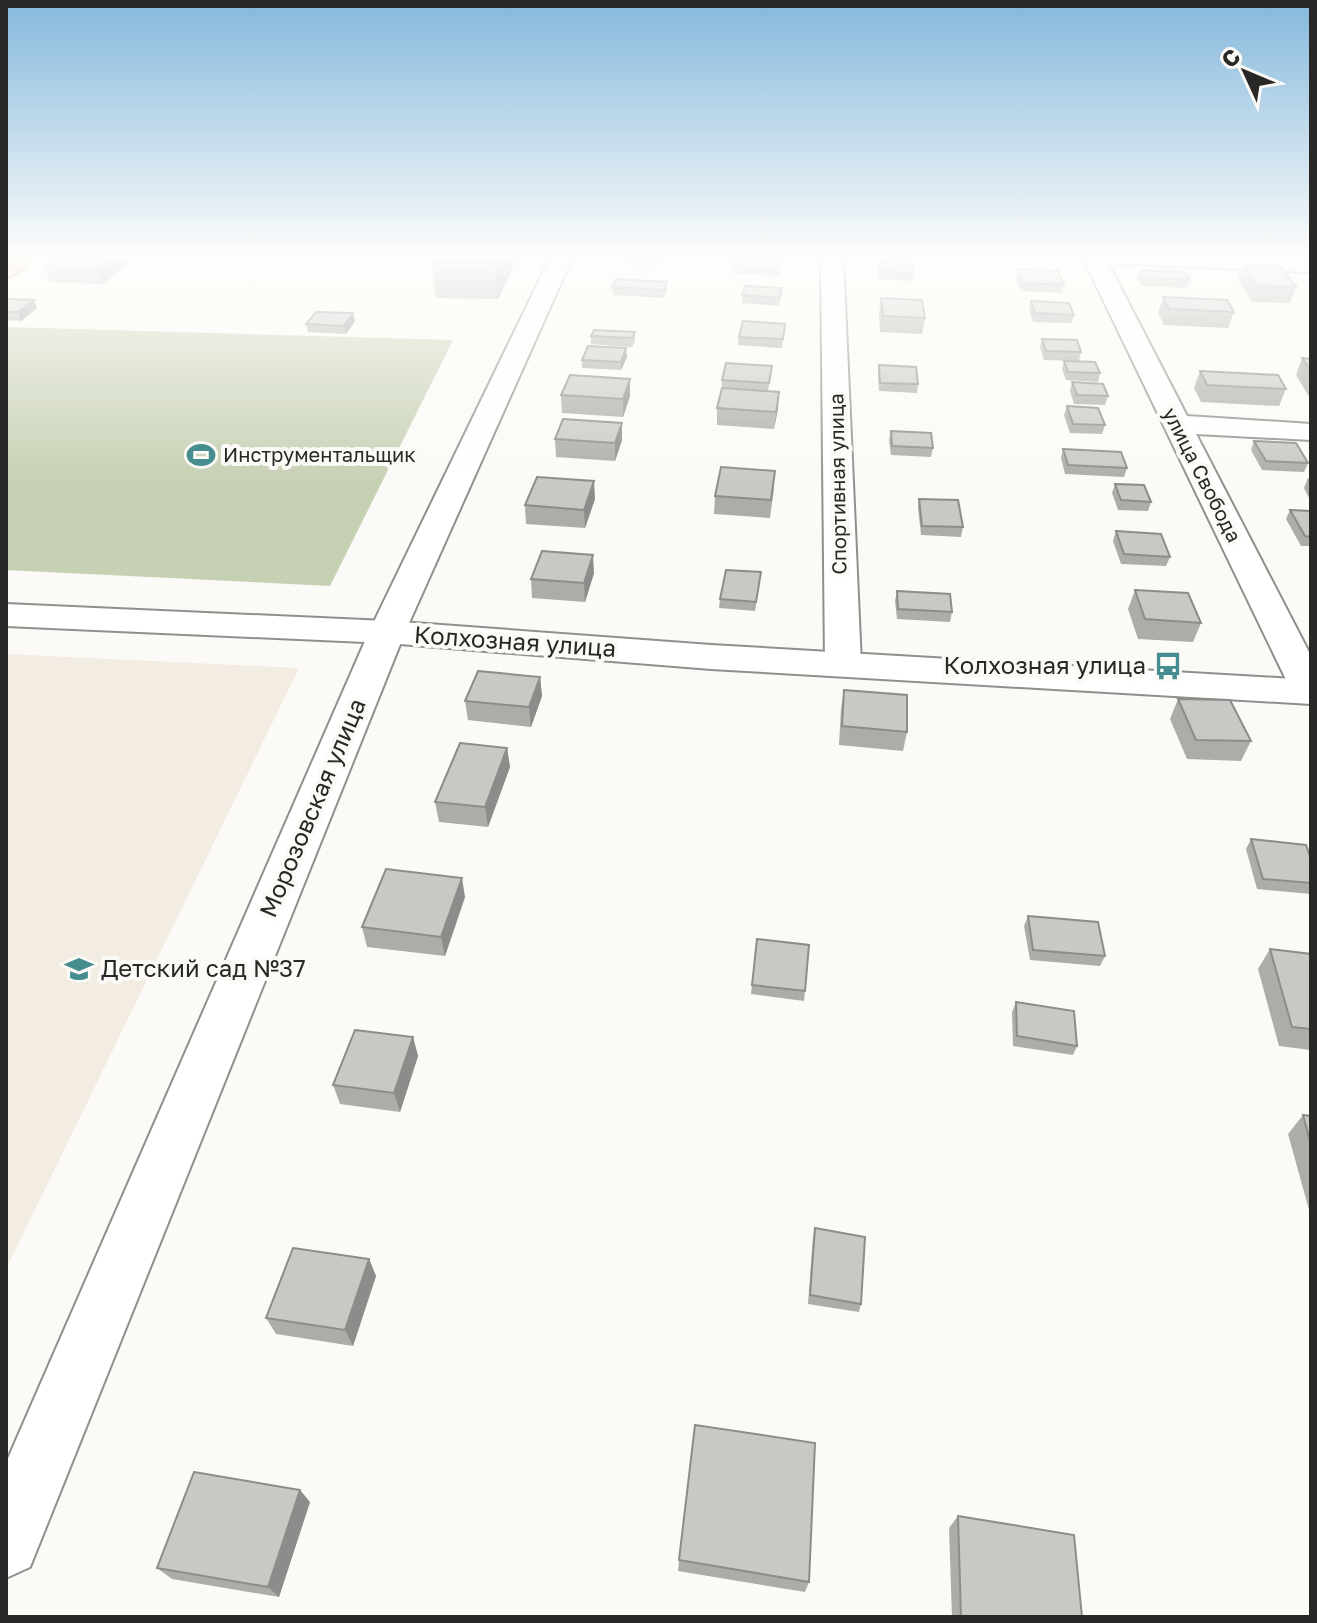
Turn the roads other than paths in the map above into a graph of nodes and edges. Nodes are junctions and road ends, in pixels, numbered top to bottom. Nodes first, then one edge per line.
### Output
1 (527, 332) edge
2 (834, 332) edge
3 (1130, 332) edge
4 (1176, 424) junction
5 (1311, 432) edge
6 (6, 615) edge
7 (387, 632) junction
8 (843, 664) junction
9 (1311, 692) edge
10 (6, 1543) edge

1 - 7 street, Морозовская улица
2 - 8 street, Спортивная улица
3 - 4 street, улица Свобода
4 - 5 street
4 - 9 street, улица Свобода
6 - 7 main road, Колхозная улица
7 - 8 main road, Колхозная улица
7 - 10 street, Морозовская улица
8 - 9 main road, Колхозная улица

